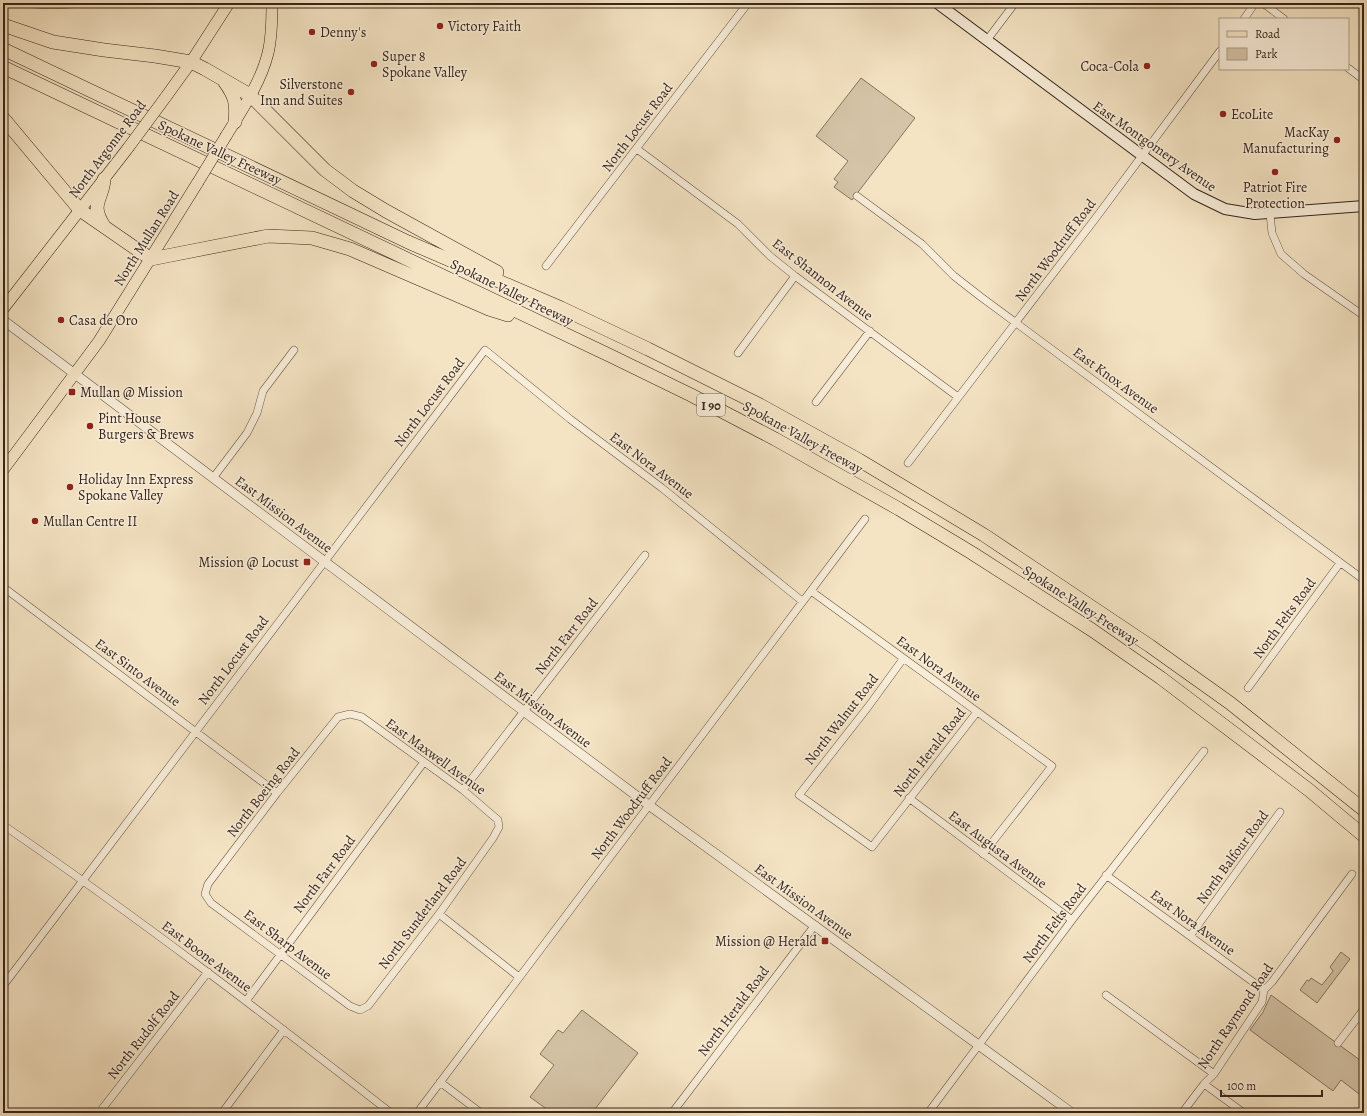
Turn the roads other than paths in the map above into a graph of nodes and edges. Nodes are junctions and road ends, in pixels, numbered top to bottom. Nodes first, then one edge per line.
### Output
1 (14, 3) edge
2 (98, 3) edge
3 (229, 3) edge
4 (272, 3) edge
5 (748, 3) edge
6 (936, 3) edge
7 (1015, 3) edge
8 (1255, 3) edge
9 (1264, 3) edge
10 (1245, 18) edge
11 (1283, 18) edge
12 (3, 25) edge
13 (987, 40) junction
14 (3, 49) edge
15 (1219, 52) edge
16 (191, 62) junction
17 (3, 67) edge
18 (1349, 69) edge
19 (223, 80) junction
20 (1364, 80) edge
21 (250, 95) junction
22 (3, 118) edge
23 (235, 122) junction
24 (637, 149) junction
25 (1143, 156) junction
26 (104, 179) junction
27 (857, 196) dead end
28 (1364, 206) edge
29 (80, 210) junction
30 (1270, 214) junction
31 (105, 227) junction
32 (151, 259) junction
33 (546, 266) dead end
34 (795, 276) junction
35 (561, 308) junction
36 (3, 309) edge
37 (1364, 316) edge
38 (3, 320) edge
39 (1016, 323) junction
40 (555, 330) junction
41 (870, 331) junction
42 (294, 350) dead end
43 (485, 350) joint
44 (738, 352) dead end
45 (75, 374) junction
46 (958, 397) junction
47 (816, 402) dead end
48 (908, 463) dead end
49 (3, 470) edge
50 (213, 478) junction
51 (865, 519) dead end
52 (645, 555) dead end
53 (324, 561) junction
54 (1340, 563) junction
55 (1364, 580) edge
56 (3, 587) edge
57 (811, 591) junction
58 (802, 601) junction
59 (904, 659) junction
60 (1248, 688) dead end
61 (524, 712) junction
62 (977, 712) junction
63 (350, 714) joint
64 (196, 731) junction
65 (1204, 751) dead end
66 (424, 762) junction
67 (463, 790) junction
68 (277, 793) junction
69 (909, 798) junction
70 (650, 806) junction
71 (1364, 810) edge
72 (1280, 812) dead end
73 (3, 825) edge
74 (499, 827) joint
75 (1364, 836) edge
76 (872, 847) joint
77 (983, 854) junction
78 (1352, 874) dead end
79 (1106, 875) junction
80 (84, 881) junction
81 (205, 894) joint
82 (438, 914) junction
83 (1072, 920) junction
84 (815, 925) junction
85 (1190, 936) junction
86 (280, 955) junction
87 (208, 972) junction
88 (519, 977) junction
89 (3, 986) edge
90 (1264, 990) junction
91 (1106, 995) dead end
92 (246, 1001) junction
93 (1364, 1009) edge
94 (360, 1010) joint
95 (284, 1030) junction
96 (1338, 1043) dead end
97 (978, 1045) junction
98 (1214, 1074) junction
99 (440, 1082) junction
100 (1204, 1084) junction
101 (99, 1113) edge
102 (222, 1113) edge
103 (391, 1113) edge
104 (417, 1113) edge
105 (481, 1113) edge
106 (672, 1113) edge
107 (928, 1113) edge
108 (1072, 1113) edge
109 (1182, 1113) edge
110 (1244, 1113) edge

1 - 2 street
3 - 16 main road, North Argonne Road
4 - 21 main road, North Mullan Road
5 - 24 street, North Locust Road
6 - 13 main road, East Montgomery Avenue
7 - 13 street
8 - 10 street
9 - 11 street
12 - 16 highway
13 - 25 main road, East Montgomery Avenue
14 - 35 highway, Spokane Valley Freeway / I 90
15 - 25 street, North Woodruff Road
16 - 19 highway
16 - 26 main road, North Argonne Road, bridge
17 - 40 highway, Spokane Valley Freeway / I 90
18 - 20 street
19 - 21 highway
19 - 23 highway
21 - 23 main road, North Mullan Road
21 - 35 highway
22 - 29 highway
23 - 32 main road, North Mullan Road, bridge
24 - 33 street, North Locust Road
24 - 34 street, East Shannon Avenue
25 - 30 main road, East Montgomery Avenue
25 - 39 street, North Woodruff Road
26 - 29 main road, North Argonne Road
26 - 31 highway
27 - 39 street, East Knox Avenue
28 - 30 main road, East Montgomery Avenue
29 - 31 highway
29 - 36 main road, North Argonne Road
30 - 37 street
31 - 32 highway
32 - 40 highway
32 - 45 main road, North Mullan Road
34 - 41 street, East Shannon Avenue
34 - 44 street
35 - 71 highway, Spokane Valley Freeway / I 90
38 - 45 street, East Mission Avenue
39 - 46 street, North Woodruff Road
39 - 54 street, East Knox Avenue
40 - 75 highway, Spokane Valley Freeway / I 90
41 - 46 street, East Shannon Avenue
41 - 47 street
42 - 50 street
43 - 53 street, North Locust Road
43 - 58 street, East Nora Avenue
45 - 49 main road, North Mullan Road
45 - 50 street, East Mission Avenue
46 - 48 street, North Woodruff Road
50 - 53 street, East Mission Avenue
51 - 57 street, North Woodruff Road
52 - 61 street, North Farr Road
53 - 61 street, East Mission Avenue
53 - 64 street, North Locust Road
54 - 55 street, East Knox Avenue
54 - 60 street, North Felts Road
56 - 64 street, East Sinto Avenue
57 - 58 street, North Woodruff Road
57 - 59 street, East Nora Avenue
58 - 70 street, North Woodruff Road
59 - 62 street, East Nora Avenue
59 - 76 street, North Walnut Road
61 - 67 street, North Farr Road
61 - 70 street, East Mission Avenue
62 - 69 street, North Herald Road
62 - 77 street, East Nora Avenue
63 - 66 street, East Maxwell Avenue
63 - 68 street, North Boeing Road
64 - 68 street, East Sinto Avenue
64 - 80 street, North Locust Road
65 - 79 street, North Felts Road
66 - 67 street, East Maxwell Avenue
66 - 86 street, North Farr Road
67 - 74 street, East Maxwell Avenue
68 - 81 street, North Boeing Road
69 - 76 street, North Herald Road
69 - 77 street, East Augusta Avenue
70 - 84 street, East Mission Avenue
70 - 88 street, North Woodruff Road
72 - 85 street, North Balfour Road
73 - 80 street, East Boone Avenue
74 - 82 street, North Sunderland Road
77 - 83 street, East Augusta Avenue
78 - 90 street, North Raymond Road
79 - 83 street, North Felts Road
79 - 85 street, East Nora Avenue
80 - 87 street, East Boone Avenue
80 - 89 street, North Locust Road
81 - 86 street, East Sharp Avenue
82 - 88 street
82 - 94 street, North Sunderland Road
83 - 97 street, North Felts Road
84 - 97 street, East Mission Avenue
84 - 106 street, North Herald Road
85 - 90 street, East Nora Avenue
86 - 92 street, North Farr Road
86 - 94 street, East Sharp Avenue
87 - 92 street, East Boone Avenue
87 - 101 street, North Rudolf Road
88 - 99 street, North Woodruff Road
90 - 98 street, North Raymond Road
91 - 98 street
92 - 95 street, East Boone Avenue
93 - 96 street
95 - 102 street
95 - 103 street, East Boone Avenue
97 - 107 street, North Felts Road
97 - 108 street, East Mission Avenue
98 - 100 street, North Raymond Road
99 - 104 street, North Woodruff Road
99 - 105 street
100 - 109 street, North Raymond Road
100 - 110 street

